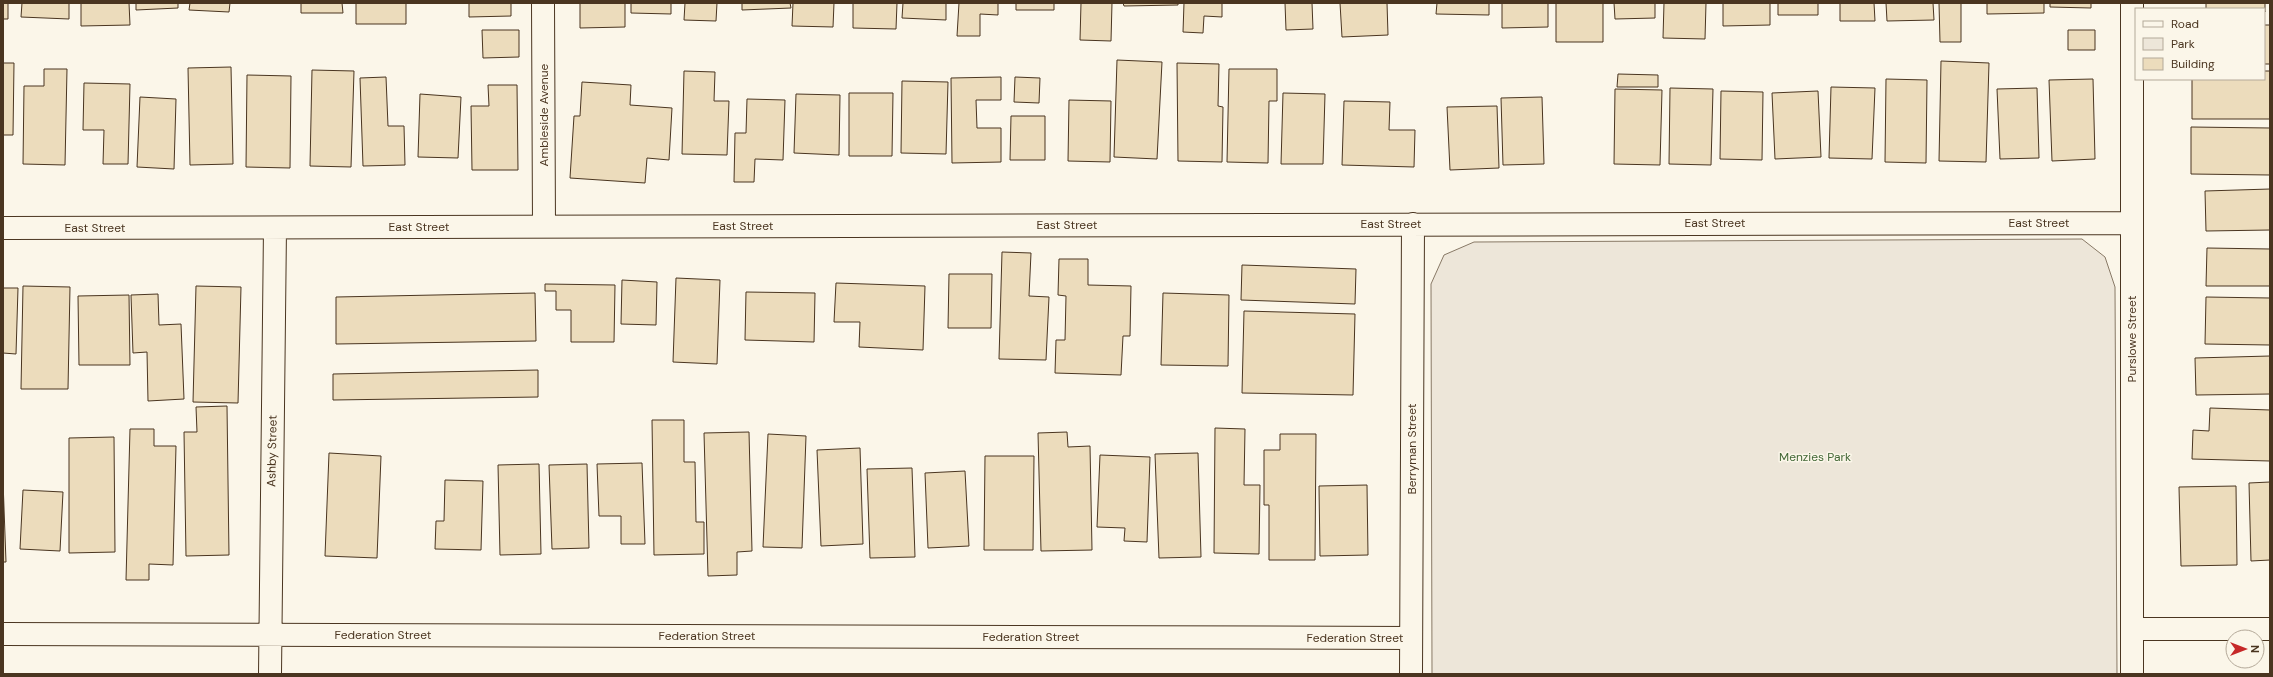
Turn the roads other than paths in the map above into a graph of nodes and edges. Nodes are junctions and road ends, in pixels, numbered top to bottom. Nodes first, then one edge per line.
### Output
1 (543, 3) edge
2 (2132, 3) edge
3 (2132, 223) junction
4 (1413, 224) junction
5 (544, 226) junction
6 (3, 228) edge
7 (275, 228) junction
8 (2270, 628) edge
9 (2132, 629) junction
10 (3, 634) edge
11 (270, 634) junction
12 (1410, 638) junction
13 (270, 674) edge
14 (1411, 674) edge
15 (2132, 674) edge

1 - 5 street, Ambleside Avenue
2 - 3 street, Purslowe Street
3 - 4 street, East Street
3 - 9 street, Purslowe Street
4 - 5 street, East Street
4 - 12 street, Berryman Street
5 - 7 street, East Street
6 - 7 street, East Street
7 - 11 street, Ashby Street
8 - 9 street
9 - 15 street, Purslowe Street
10 - 11 street, Federation Street
11 - 12 street, Federation Street
11 - 13 street, Ashby Street
12 - 14 street, Berryman Street

